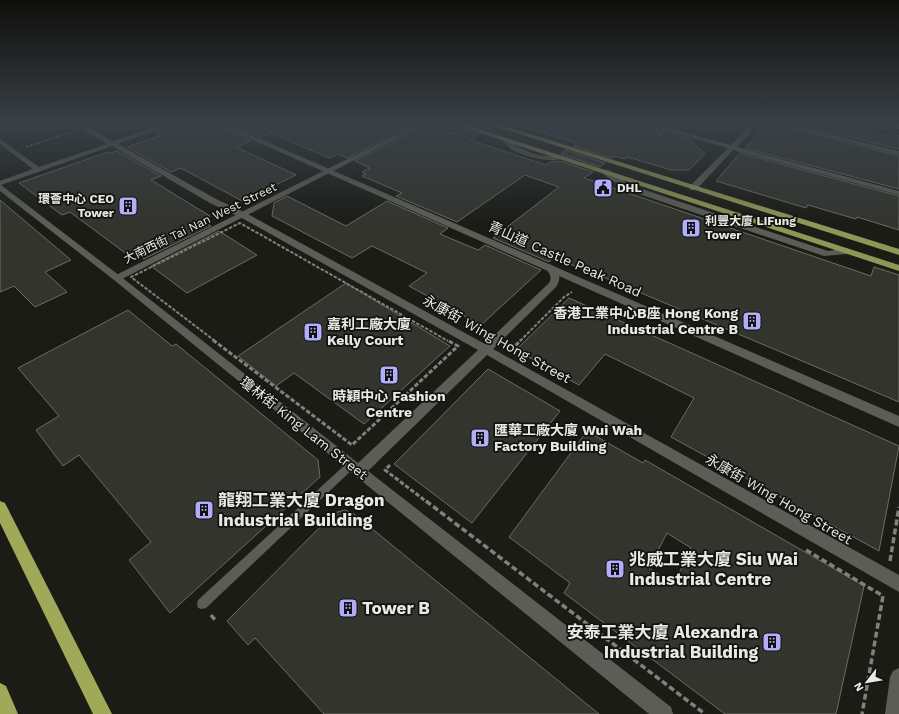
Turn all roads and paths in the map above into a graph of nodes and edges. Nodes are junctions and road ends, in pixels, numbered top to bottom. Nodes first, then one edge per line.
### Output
1 (23, 157) edge
2 (76, 157) edge
3 (136, 157) edge
4 (294, 157) edge
5 (356, 157) edge
6 (542, 157) edge
7 (556, 157) edge
8 (562, 157) edge
9 (596, 157) edge
10 (723, 157) edge
11 (767, 157) edge
12 (40, 170) junction
13 (327, 172) junction
14 (606, 172) junction
15 (0, 183) edge
16 (0, 187) edge
17 (693, 188) junction
18 (899, 193) edge
19 (243, 214) junction
20 (847, 251) junction
21 (899, 252) edge
22 (305, 259) joint
23 (549, 267) junction
24 (899, 268) edge
25 (117, 278) junction
26 (574, 292) dead end
27 (485, 349) junction
28 (508, 353) dead end
29 (899, 422) edge
30 (396, 459) dead end
31 (355, 468) junction
32 (0, 508) edge
33 (899, 508) edge
34 (801, 548) dead end
35 (889, 565) dead end
36 (899, 584) edge
37 (202, 604) dead end
38 (899, 677) edge
39 (0, 692) edge
40 (8, 714) edge
41 (103, 714) edge
42 (664, 714) edge
43 (705, 714) edge
44 (862, 714) edge
45 (894, 714) edge

1 - 12 street
2 - 12 street
3 - 19 street, 永康街 Wing Hong Street
4 - 13 street, 青山道 Castle Peak Road
5 - 13 street, 大南西街 Tai Nan West Street
6 - 7 street
8 - 14 main road
9 - 17 main road
10 - 17 street
11 - 18 street
12 - 15 street
13 - 19 street, 大南西街 Tai Nan West Street
13 - 23 street, 青山道 Castle Peak Road
14 - 20 main road
14 - 20 street
16 - 25 street, 瓊林街 King Lam Street
17 - 21 main road
19 - 25 street, 大南西街 Tai Nan West Street
19 - 27 street, 永康街 Wing Hong Street
20 - 24 main road
22 - 22 path
23 - 27 street
23 - 29 street, 青山道 Castle Peak Road
25 - 31 street, 瓊林街 King Lam Street
26 - 28 path
27 - 31 street
27 - 36 street, 永康街 Wing Hong Street
30 - 43 path
31 - 37 lane
31 - 42 street, 瓊林街 King Lam Street
32 - 41 highway
33 - 35 path
34 - 44 path
38 - 45 street
39 - 40 highway

